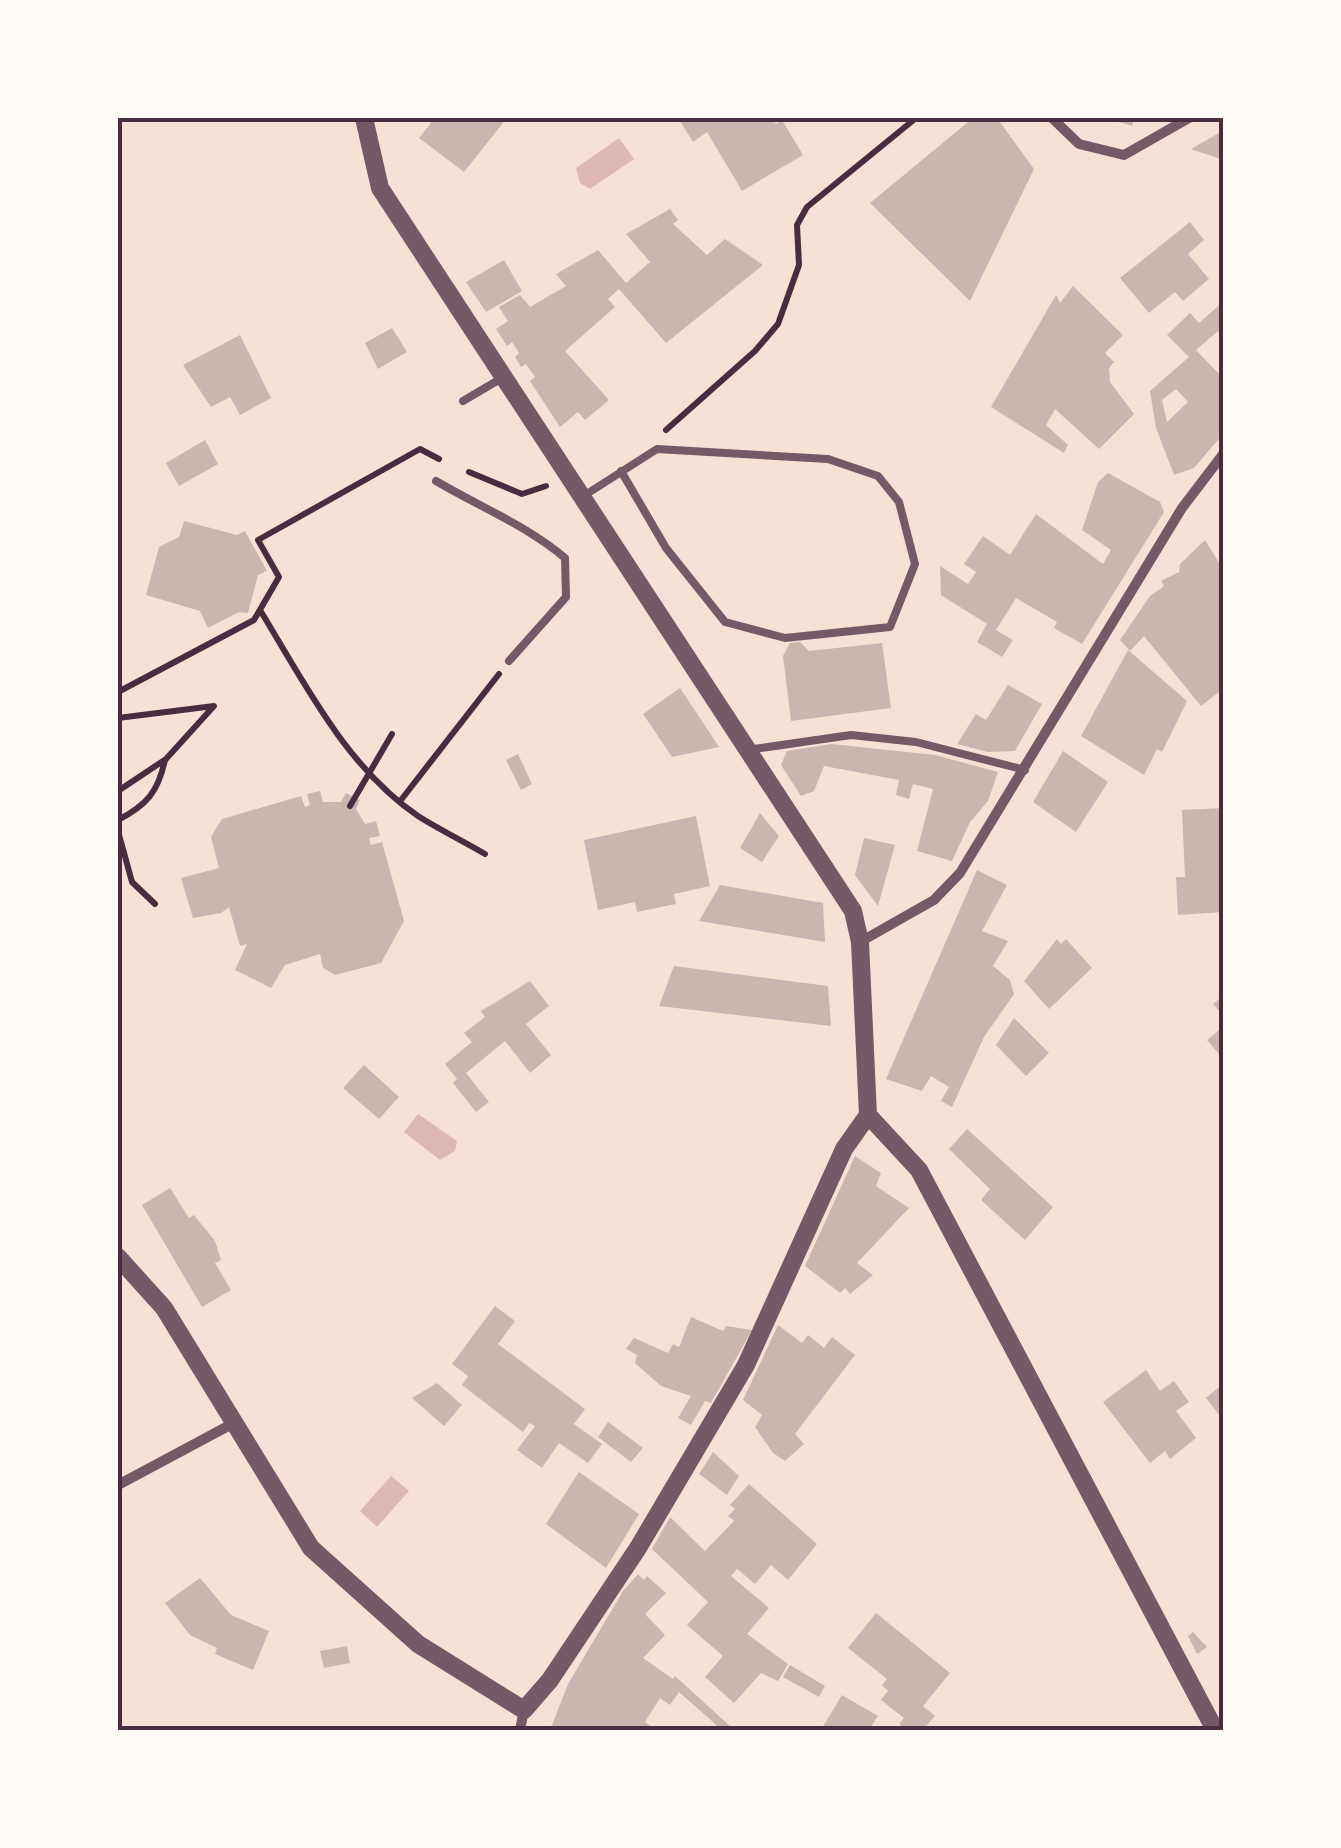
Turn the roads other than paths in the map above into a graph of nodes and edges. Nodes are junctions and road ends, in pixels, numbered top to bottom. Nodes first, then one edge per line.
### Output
1 (364, 118) edge
2 (1052, 118) edge
3 (1189, 118) edge
4 (503, 377) junction
5 (463, 400) dead end
6 (1223, 454) edge
7 (621, 471) junction
8 (436, 481) dead end
9 (582, 497) junction
10 (510, 662) road end
11 (748, 750) junction
12 (1025, 770) junction
13 (860, 942) junction
14 (868, 1115) junction
15 (118, 1256) edge
16 (232, 1424) junction
17 (118, 1485) edge
18 (524, 1710) junction
19 (520, 1730) edge
20 (1216, 1730) edge

1 - 4 street
2 - 3 street
4 - 5 lane
4 - 9 street
6 - 12 street
7 - 7 lane
7 - 9 lane
8 - 10 lane
9 - 11 street
11 - 12 lane
11 - 13 street
12 - 13 street
13 - 14 street
14 - 18 street
14 - 20 street
15 - 16 street
16 - 17 street
16 - 18 street
18 - 19 street

